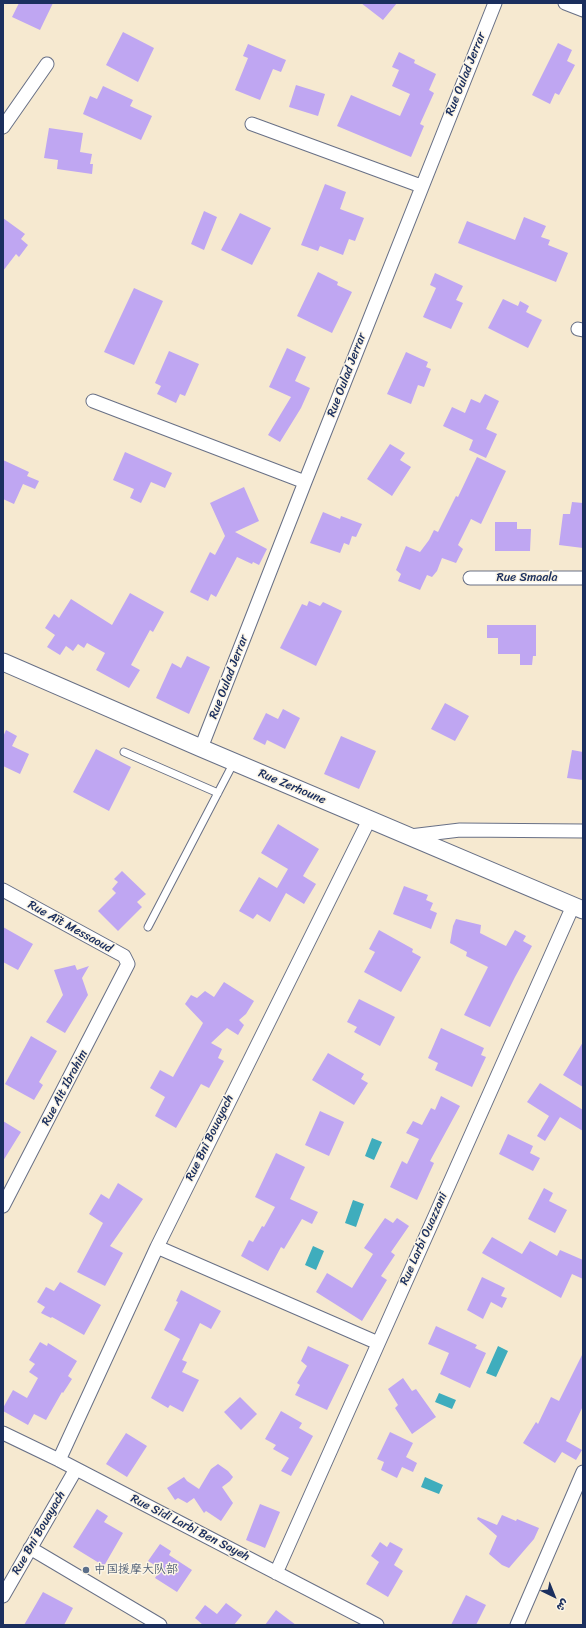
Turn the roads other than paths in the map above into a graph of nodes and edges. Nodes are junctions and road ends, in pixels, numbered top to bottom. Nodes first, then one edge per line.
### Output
1 (495, 3) edge
2 (565, 3) edge
3 (583, 10) edge
4 (48, 64) dead end
5 (252, 124) dead end
6 (3, 127) edge
7 (422, 186) junction
8 (93, 401) dead end
9 (305, 482) junction
10 (470, 578) dead end
11 (583, 578) edge
12 (3, 662) edge
13 (201, 748) junction
14 (124, 752) dead end
15 (234, 762) junction
16 (218, 793) junction
17 (369, 820) junction
18 (583, 831) edge
19 (410, 836) junction
20 (3, 890) edge
21 (578, 908) edge
22 (148, 927) dead end
23 (126, 970) joint
24 (3, 1206) edge
25 (158, 1247) junction
26 (378, 1343) junction
27 (3, 1433) edge
28 (59, 1460) junction
29 (76, 1469) junction
30 (583, 1472) edge
31 (30, 1548) junction
32 (276, 1573) junction
33 (3, 1596) edge
34 (160, 1625) edge
35 (377, 1625) edge
36 (517, 1625) edge

1 - 7 street, Rue Oulad Jerrar
2 - 3 street
4 - 6 street
5 - 7 street
7 - 9 street, Rue Oulad Jerrar
8 - 9 street
9 - 13 street, Rue Oulad Jerrar
10 - 11 street, Rue Smaala
12 - 13 street, Rue Zerhoune
13 - 15 street, Rue Zerhoune
14 - 16 lane
15 - 16 lane
15 - 17 street, Rue Zerhoune
16 - 22 lane
17 - 19 street, Rue Zerhoune
17 - 25 street, Rue Bni Bouayach
18 - 19 street
19 - 21 street, Rue Zerhoune
20 - 23 street, Rue Aït Messaoud
21 - 26 street, Rue Larbi Ouazzani
23 - 24 street, Rue Ait Ibrahim
25 - 26 street
25 - 28 street, Rue Bni Bouayach
26 - 32 street, Rue Larbi Ouazzani
27 - 28 street, Rue Sidi Larbi Ben Sayeh
28 - 29 street, Rue Sidi Larbi Ben Sayeh
29 - 31 street, Rue Bni Bouayach
29 - 32 street, Rue Sidi Larbi Ben Sayeh
30 - 36 street
31 - 33 street, Rue Bni Bouayach
31 - 34 street
32 - 35 street, Rue Sidi Larbi Ben Sayeh

